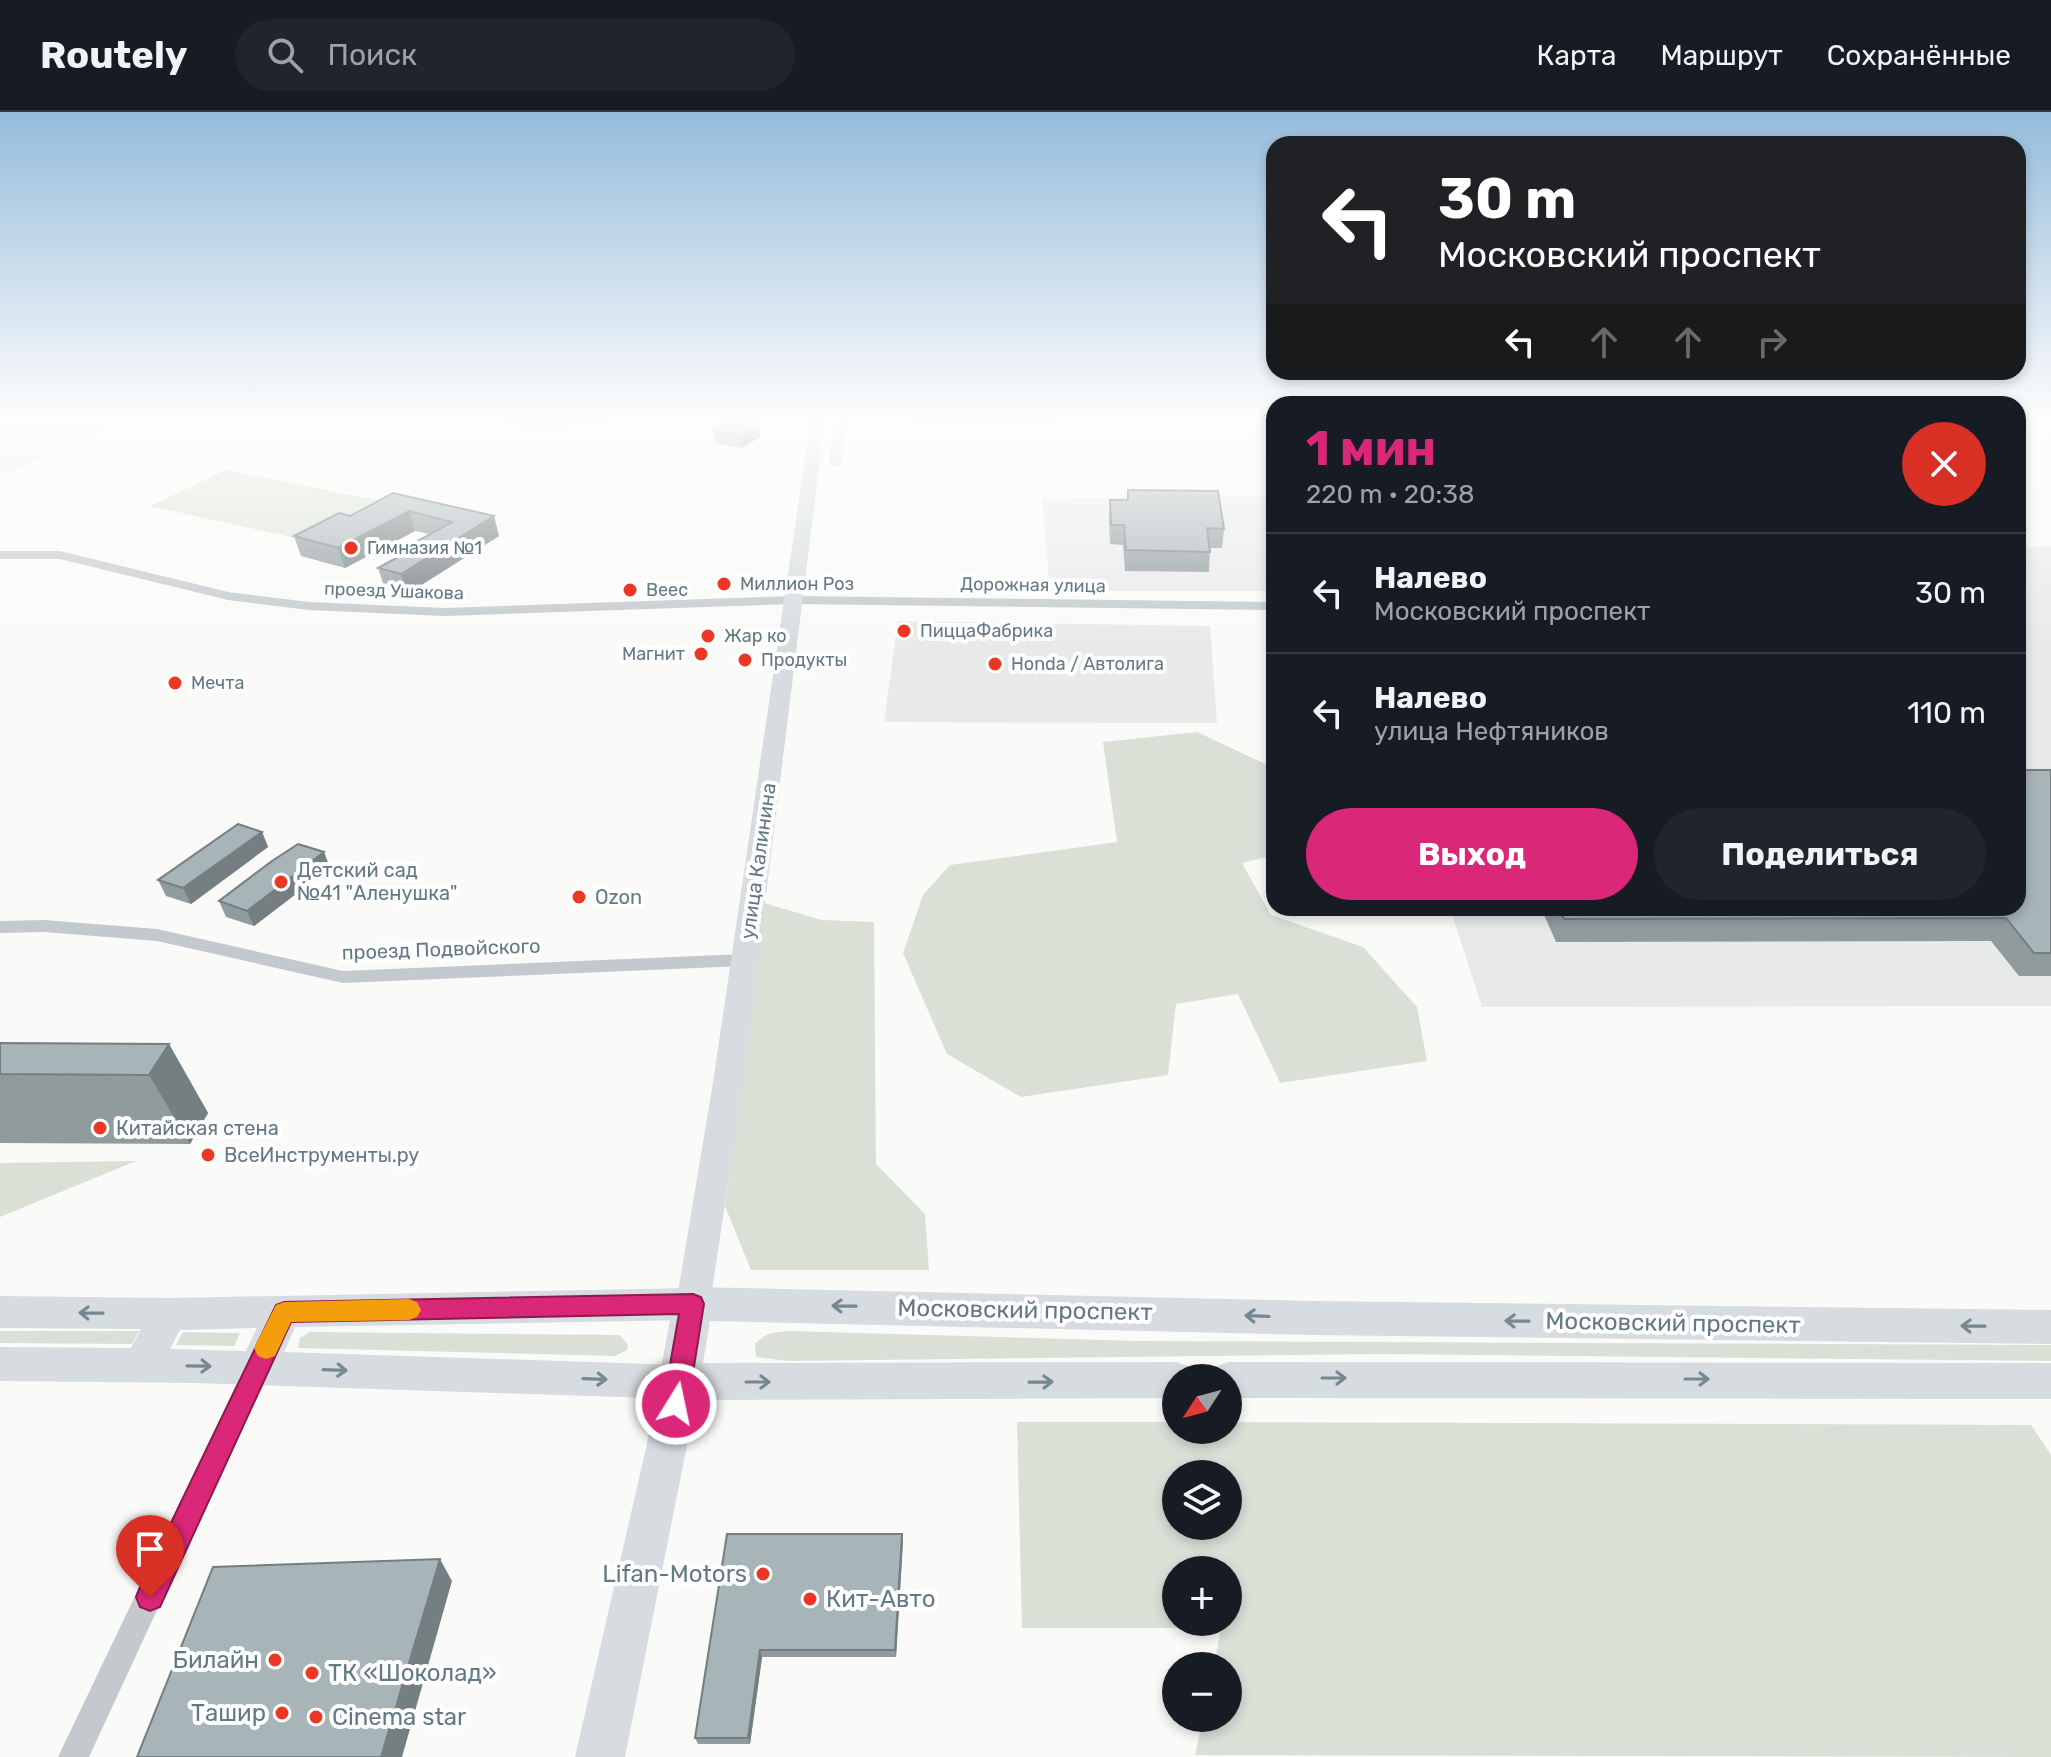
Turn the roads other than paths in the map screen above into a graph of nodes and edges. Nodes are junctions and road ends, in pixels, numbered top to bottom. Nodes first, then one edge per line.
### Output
1 (807, 495) edge
2 (0, 555) edge
3 (792, 600) junction
4 (1266, 606) edge
5 (0, 927) edge
6 (744, 960) junction
7 (693, 1304) junction
8 (0, 1312) edge
9 (284, 1312) junction
10 (169, 1314) junction
11 (2051, 1327) edge
12 (0, 1364) edge
13 (142, 1365) junction
14 (257, 1368) junction
15 (1162, 1380) edge
16 (1242, 1380) edge
17 (2051, 1381) edge
18 (680, 1382) junction
19 (73, 1757) edge
20 (600, 1757) edge

1 - 3 main road, улица Калинина
2 - 3 street, проезд Ушакова
3 - 4 street, Дорожная улица
3 - 6 main road, улица Калинина
5 - 6 street, проезд Подвойского
6 - 7 main road, улица Калинина
7 - 9 main road, Московский проспект
11 -> 7 highway, Московский проспект
7 - 18 highway
10 -> 8 main road, Московский проспект
9 - 10 main road, Московский проспект
9 - 14 main road
10 - 13 main road
12 - 13 main road
13 -> 14 main road
14 -> 18 main road
14 - 19 street
18 -> 15 highway
16 -> 17 highway
18 - 20 highway

